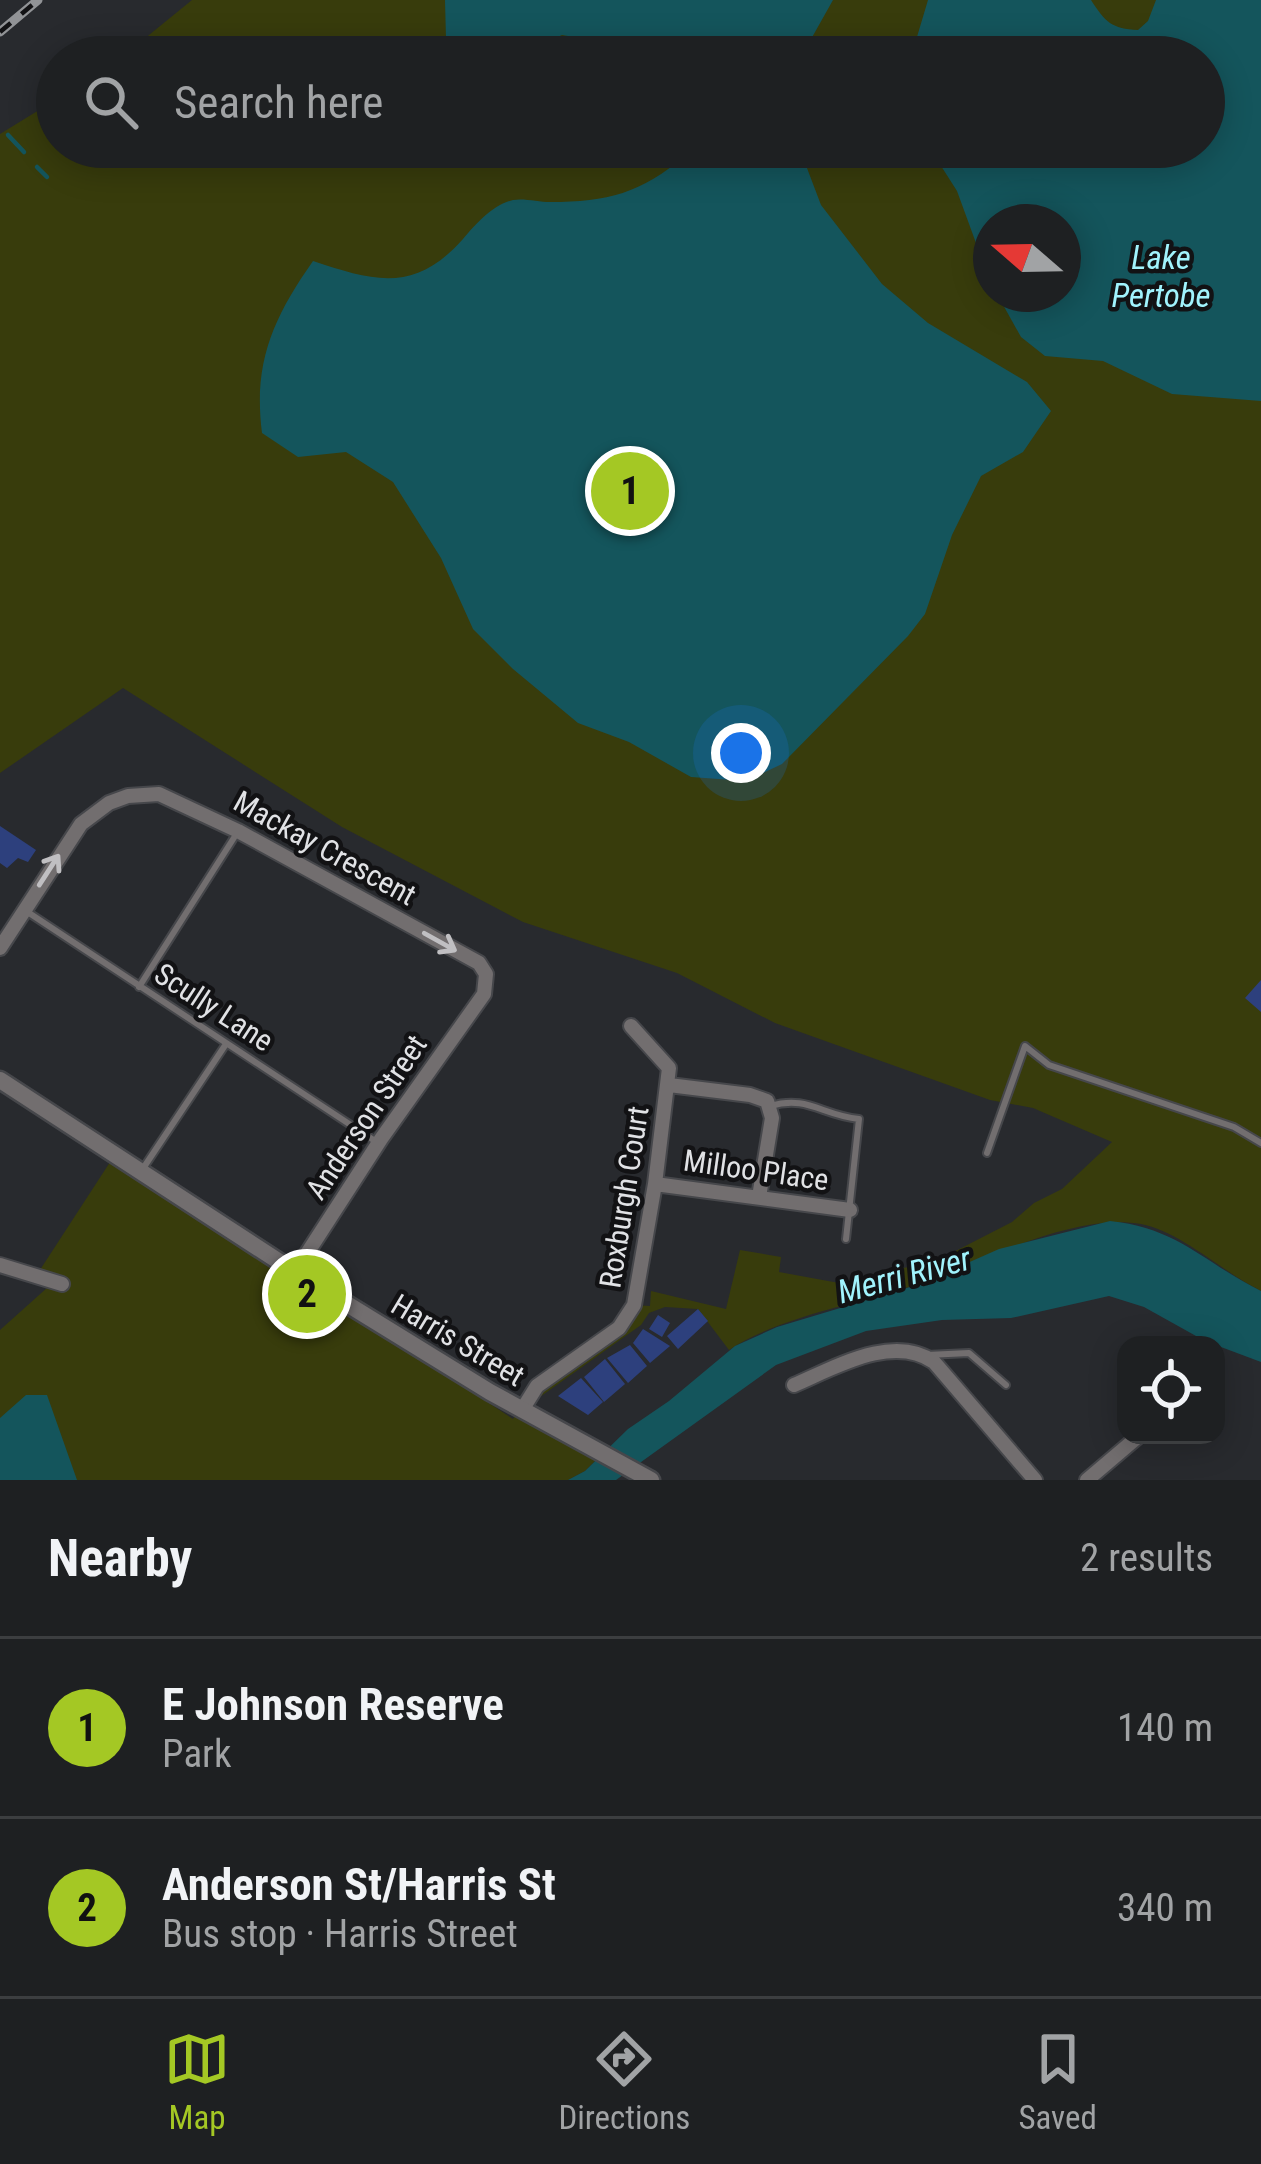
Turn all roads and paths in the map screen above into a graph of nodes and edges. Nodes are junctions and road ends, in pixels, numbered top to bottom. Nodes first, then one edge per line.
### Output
1 (238, 831) junction
2 (24, 909) junction
3 (0, 948) edge
4 (140, 987) junction
5 (484, 994) joint
6 (631, 1026) dead end
7 (226, 1044) junction
8 (0, 1080) edge
9 (669, 1084) junction
10 (770, 1106) junction
11 (379, 1143) junction
12 (1261, 1143) edge
13 (987, 1153) dead end
14 (140, 1173) junction
15 (655, 1184) junction
16 (759, 1197) junction
17 (850, 1210) junction
18 (846, 1239) dead end
19 (0, 1265) edge
20 (296, 1272) junction
21 (62, 1284) dead end
22 (923, 1355) junction
23 (794, 1385) dead end
24 (1006, 1385) dead end
25 (522, 1410) junction
26 (1129, 1444) edge
27 (650, 1479) edge
28 (1036, 1480) edge
29 (1087, 1480) edge

2 -> 1 street, Mackay Crescent
1 - 4 lane
1 -> 5 street, Mackay Crescent
2 - 3 street
2 - 4 lane, Scully Lane
4 - 7 lane, Scully Lane
5 - 11 street, Anderson Street
6 - 9 street
7 - 11 lane, Scully Lane
7 - 14 lane
8 - 14 street, Harris Street
9 - 10 street
9 - 15 street, Roxburgh Court
10 - 16 street
10 - 17 lane
11 - 20 street, Anderson Street
12 - 13 lane
14 - 20 street, Harris Street
15 - 16 street, Milloo Place
15 - 25 street, Roxburgh Court
16 - 17 street, Milloo Place
17 - 18 lane
19 - 21 street
20 - 25 street, Harris Street
22 - 23 street
22 - 24 lane
22 - 28 street
25 - 27 street, Harris Street
26 - 29 street

